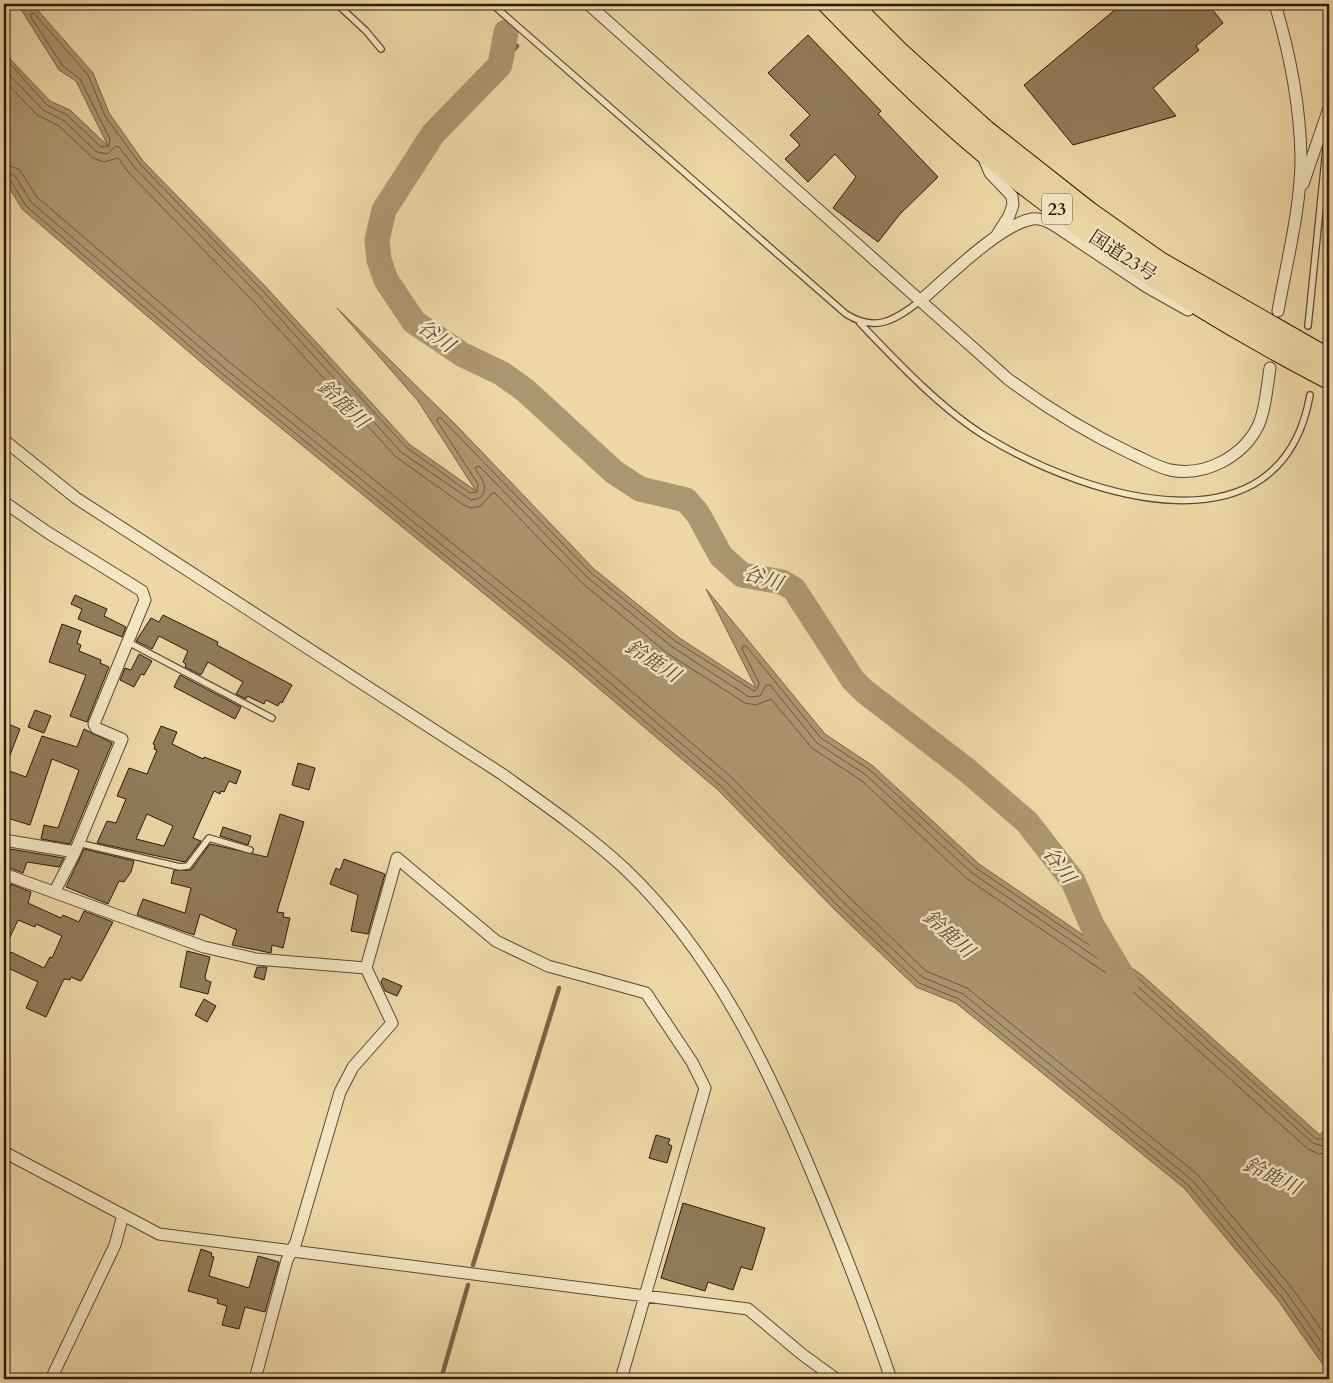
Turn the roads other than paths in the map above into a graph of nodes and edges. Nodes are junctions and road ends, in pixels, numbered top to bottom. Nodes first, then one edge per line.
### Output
1 (337, 4) edge
2 (492, 4) edge
3 (588, 4) edge
4 (828, 4) edge
5 (851, 4) edge
6 (1275, 4) edge
7 (381, 49) dead end
8 (1329, 108) edge
9 (1329, 120) edge
10 (981, 150) junction
11 (1297, 205) junction
12 (996, 237) junction
13 (920, 301) junction
14 (1278, 311) dead end
15 (1221, 320) junction
16 (860, 323) junction
17 (1308, 326) dead end
18 (1323, 366) edge
19 (1270, 368) dead end
20 (1310, 395) dead end
21 (4, 440) edge
22 (4, 502) edge
23 (128, 642) junction
24 (272, 718) dead end
25 (4, 840) edge
26 (76, 847) junction
27 (250, 850) dead end
28 (4, 874) edge
29 (55, 891) junction
30 (366, 968) junction
31 (4, 1152) edge
32 (123, 1215) junction
33 (292, 1251) junction
34 (645, 1295) junction
35 (52, 1379) edge
36 (255, 1379) edge
37 (621, 1379) edge
38 (836, 1379) edge
39 (892, 1379) edge

1 - 7 lane
2 - 16 lane
3 - 13 street
4 - 10 highway, 国道23号 / 23
5 - 18 highway, 国道23号 / 23
6 - 11 street
8 - 11 street
9 - 17 lane
10 - 12 street
10 - 15 highway, 国道23号 / 23
11 - 14 street
12 - 13 street
12 - 15 street
13 - 16 lane
13 - 19 street
15 - 18 highway, 国道23号 / 23
16 - 20 lane
21 - 39 street
22 - 23 street
23 - 24 lane
23 - 26 street
25 - 26 street
26 - 27 lane
26 - 29 street
28 - 29 street
29 - 30 street
30 - 33 street
30 - 34 street
31 - 32 street
32 - 33 street
32 - 35 street
33 - 34 street
33 - 36 street
34 - 37 street
34 - 38 street

